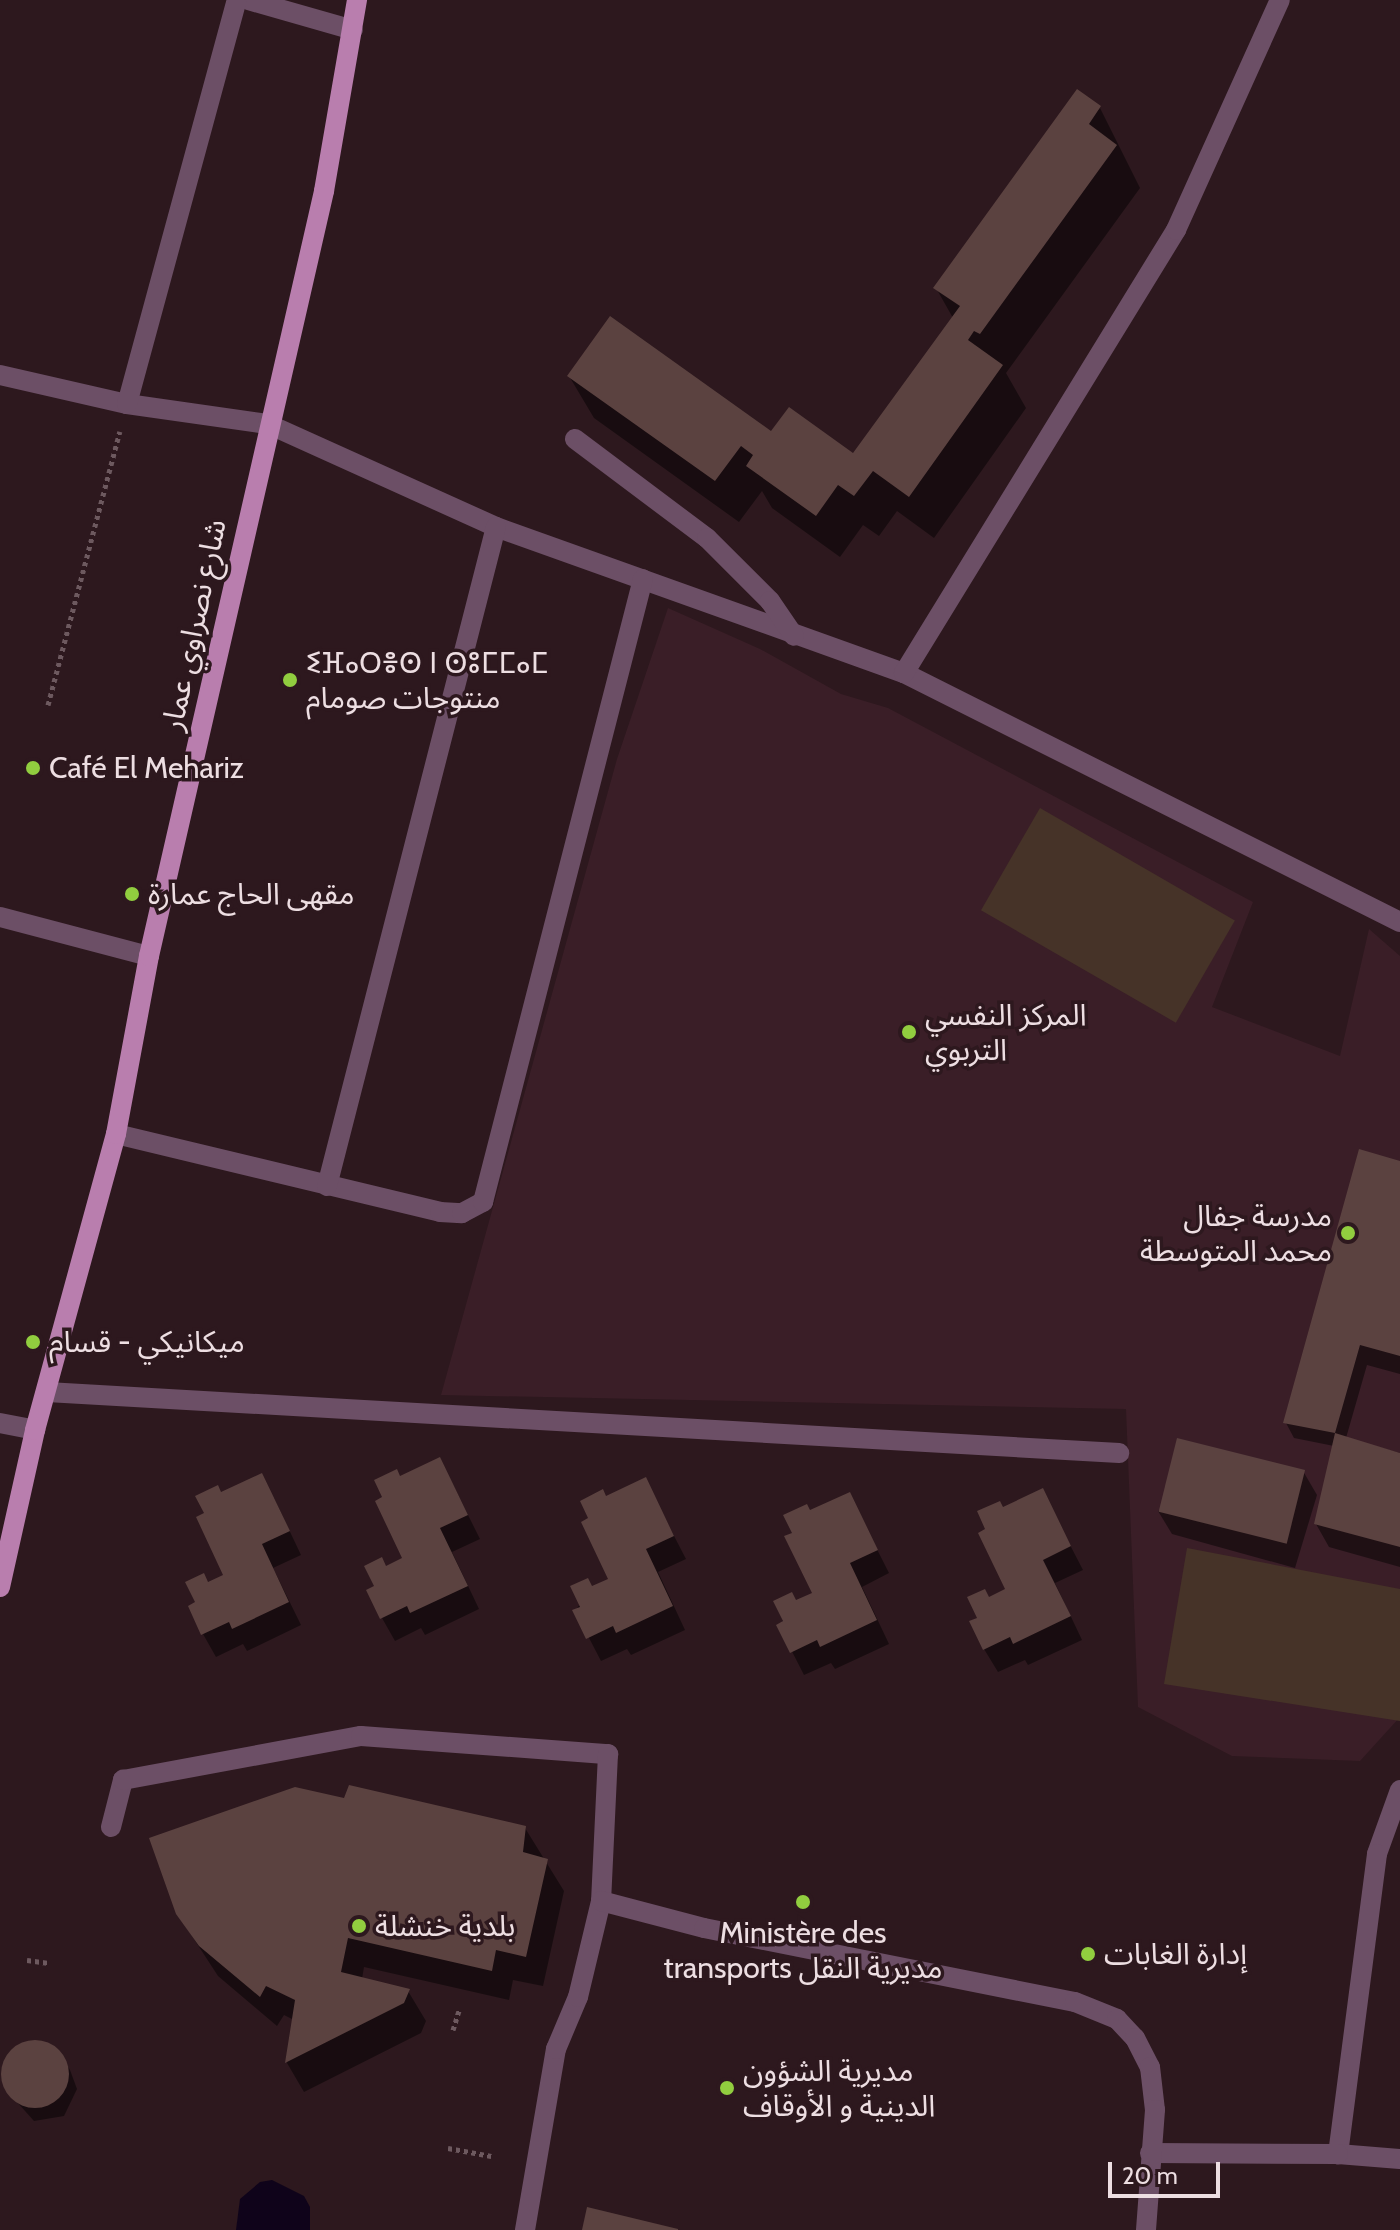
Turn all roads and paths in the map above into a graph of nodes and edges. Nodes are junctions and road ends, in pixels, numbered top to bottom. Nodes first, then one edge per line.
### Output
1 (237, 0) edge
2 (248, 0) edge
3 (357, 0) edge
4 (1280, 0) edge
5 (353, 30) junction
6 (0, 375) edge
7 (127, 404) junction
8 (268, 424) junction
9 (575, 439) dead end
10 (496, 527) junction
11 (643, 579) junction
12 (794, 636) junction
13 (904, 673) junction
14 (48, 705) dead end
15 (0, 917) edge
16 (1398, 919) edge
17 (149, 956) junction
18 (116, 1134) junction
19 (327, 1186) junction
20 (47, 1392) junction
21 (0, 1423) edge
22 (35, 1430) junction
23 (1119, 1453) dead end
24 (0, 1587) edge
25 (1400, 1790) edge
26 (111, 1827) dead end
27 (601, 1901) junction
28 (27, 1960) dead end
29 (49, 1963) dead end
30 (459, 2010) dead end
31 (453, 2030) dead end
32 (448, 2148) dead end
33 (1150, 2153) junction
34 (1338, 2154) junction
35 (491, 2156) dead end
36 (1400, 2159) edge
37 (525, 2230) edge
38 (1146, 2230) edge

1 - 7 street
2 - 5 street
3 - 5 main road, شارع نصراوي عمار
4 - 13 street
5 - 8 main road, شارع نصراوي عمار
6 - 7 street
7 - 8 street
7 - 14 path
8 - 10 street
8 - 17 main road, شارع نصراوي عمار
9 - 12 street
10 - 11 street
10 - 19 street
11 - 12 street
11 - 19 street
12 - 13 street
13 - 16 street
15 - 17 street
17 - 18 main road, شارع نصراوي عمار
18 - 19 street
18 - 20 main road, شارع نصراوي عمار
20 - 22 main road, شارع نصراوي عمار
20 - 23 street
21 - 22 street
22 - 24 main road, شارع نصراوي عمار
25 - 34 street
26 - 27 street
27 - 33 street
27 - 37 street
28 - 29 path
30 - 31 path
32 - 35 path
33 - 34 street
33 - 38 street
34 - 36 street

